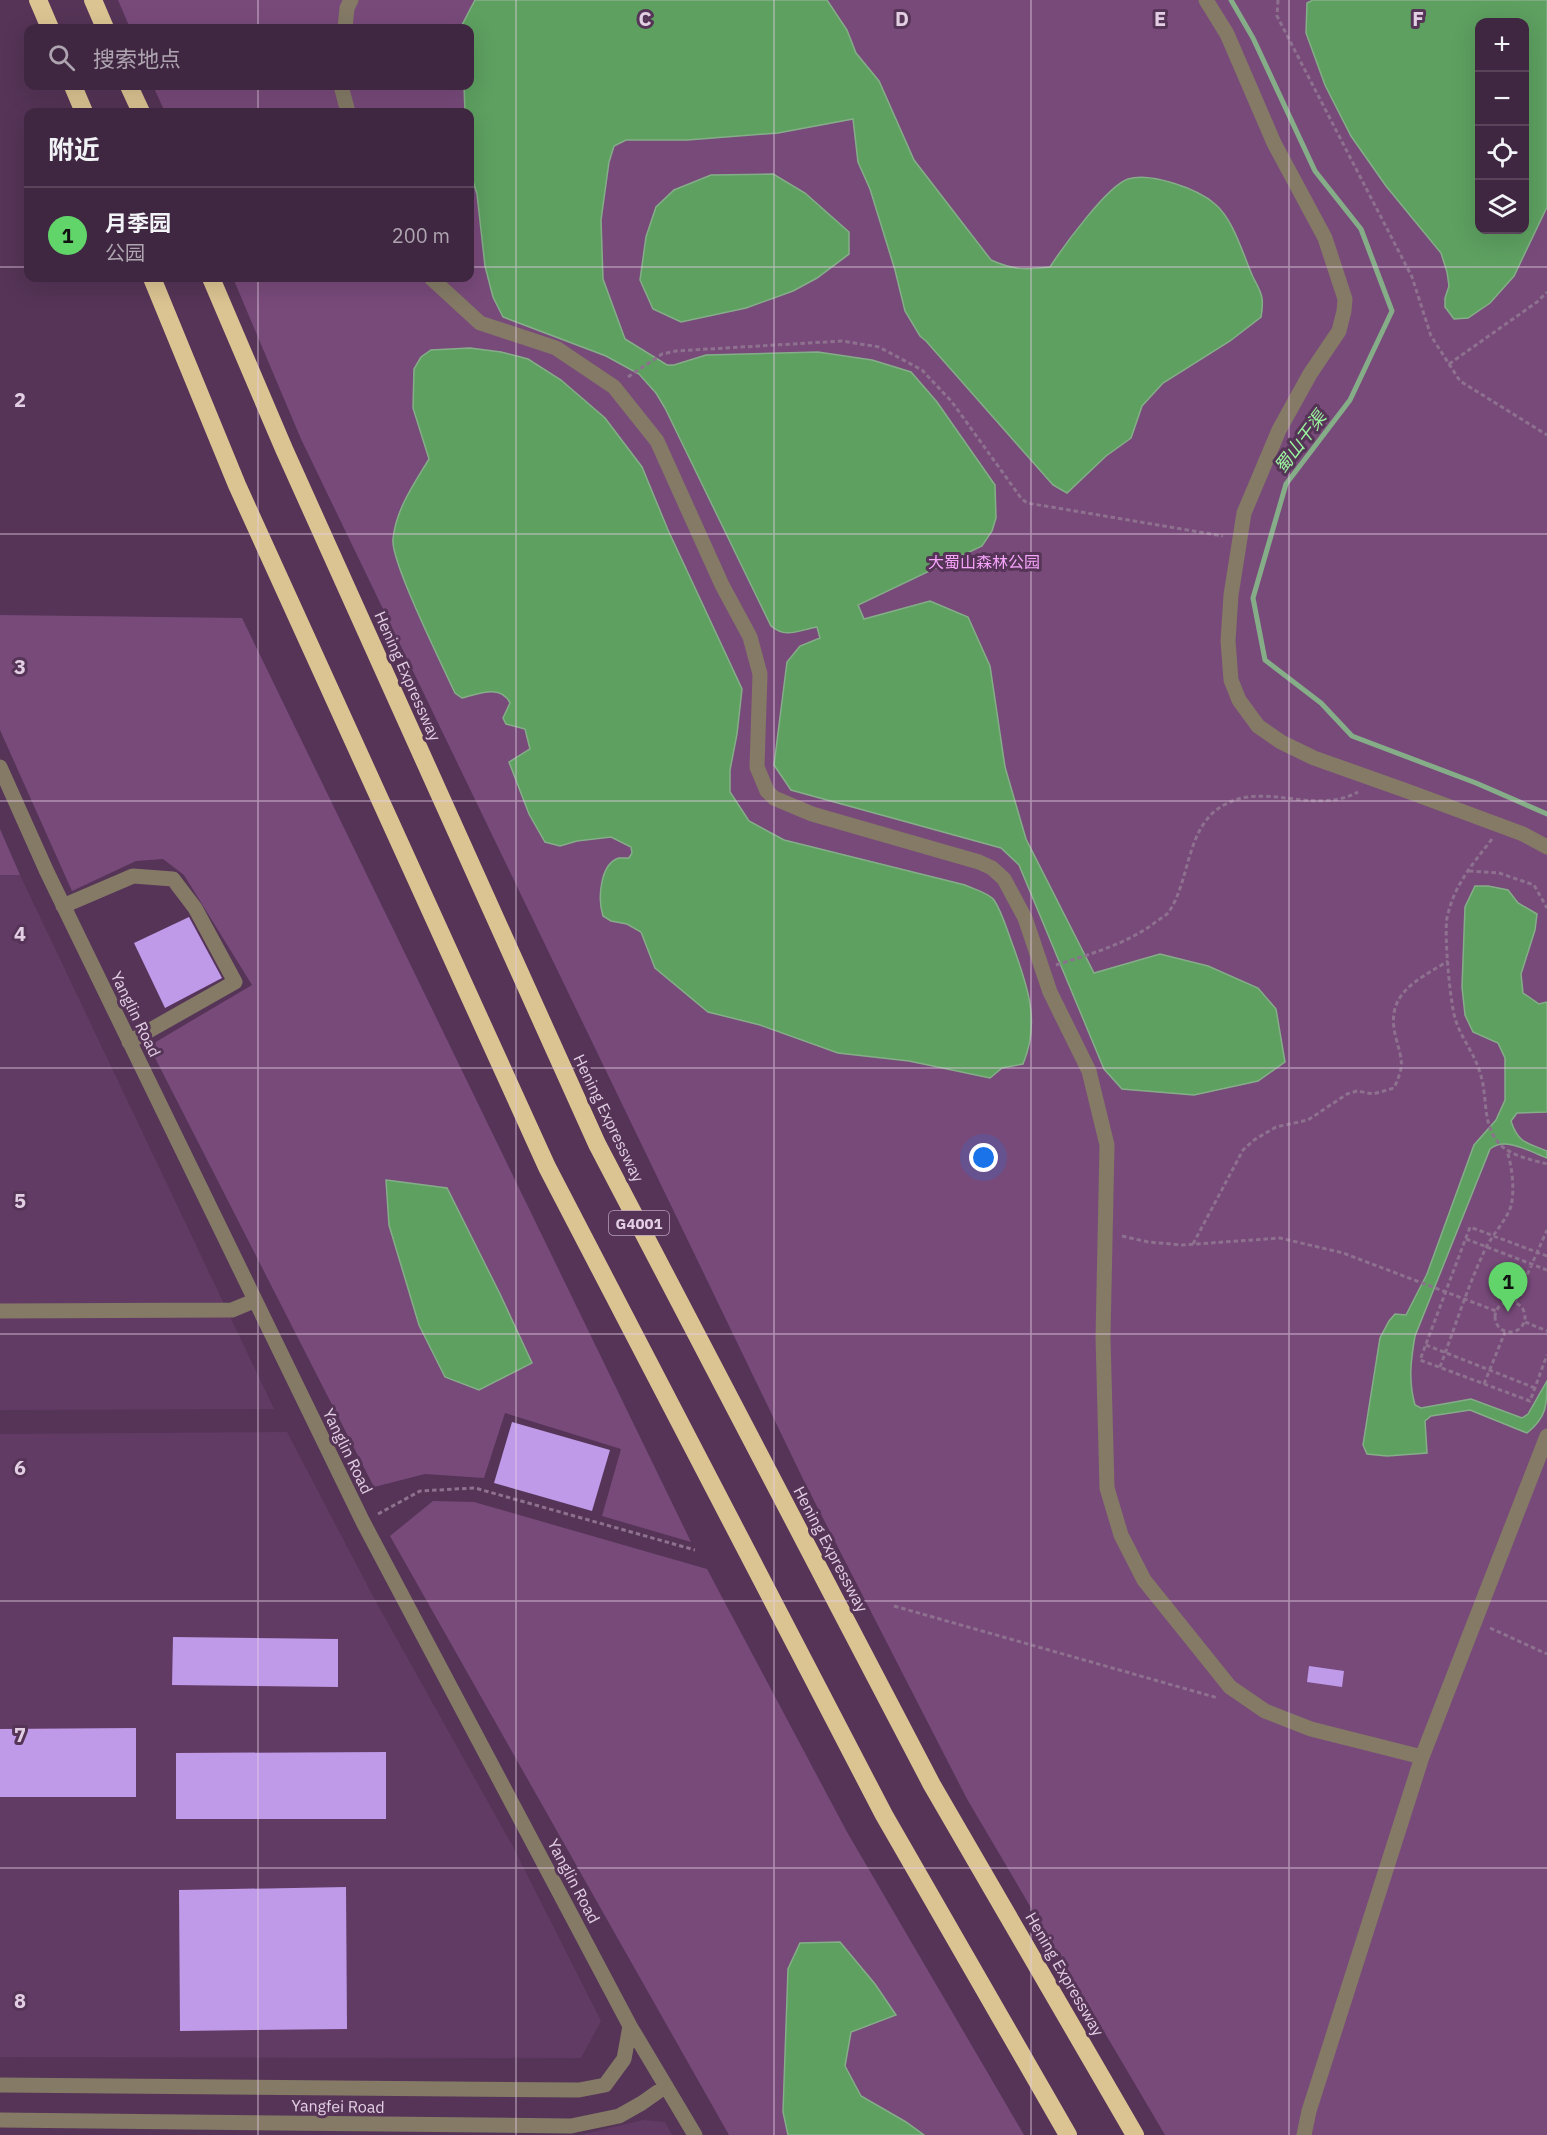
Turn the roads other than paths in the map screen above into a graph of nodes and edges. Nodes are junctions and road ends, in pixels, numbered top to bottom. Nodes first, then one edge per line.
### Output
1 (38, 0) edge
2 (93, 0) edge
3 (351, 0) edge
4 (1206, 0) edge
5 (48, 24) edge
6 (103, 24) edge
7 (345, 24) edge
8 (75, 90) edge
9 (131, 90) edge
10 (342, 90) edge
11 (82, 108) edge
12 (139, 108) edge
13 (347, 108) edge
14 (154, 282) edge
15 (213, 282) edge
16 (435, 282) edge
17 (0, 767) edge
18 (1547, 847) edge
19 (63, 906) junction
20 (129, 1042) junction
21 (254, 1301) junction
22 (0, 1311) edge
23 (1547, 1436) edge
24 (1422, 1757) junction
25 (630, 2026) junction
26 (0, 2085) edge
27 (666, 2086) junction
28 (0, 2120) edge
29 (95, 2128) edge
30 (410, 2130) edge
31 (695, 2135) edge
32 (1068, 2135) edge
33 (1135, 2135) edge
34 (1304, 2135) edge

1 - 5 highway
2 - 6 highway
3 - 7 street
4 - 18 street
8 - 11 highway
9 - 12 highway
10 - 13 street
14 - 32 highway, G4001
15 - 33 highway, Hening Expressway / G4001
16 - 24 street
17 - 19 street, Yanglin Road
19 - 20 street, Yanglin Road
19 - 20 street
20 - 21 street, Yanglin Road
21 - 22 street
21 - 25 street, Yanglin Road
23 - 24 street
24 - 34 street
25 - 26 street, Yangfei Road
25 - 27 street, Yanglin Road
27 - 30 street, Yangfei Road
27 - 31 street, Yanglin Road
28 - 29 street, Yangfei Road
29 - 30 street, Yangfei Road

